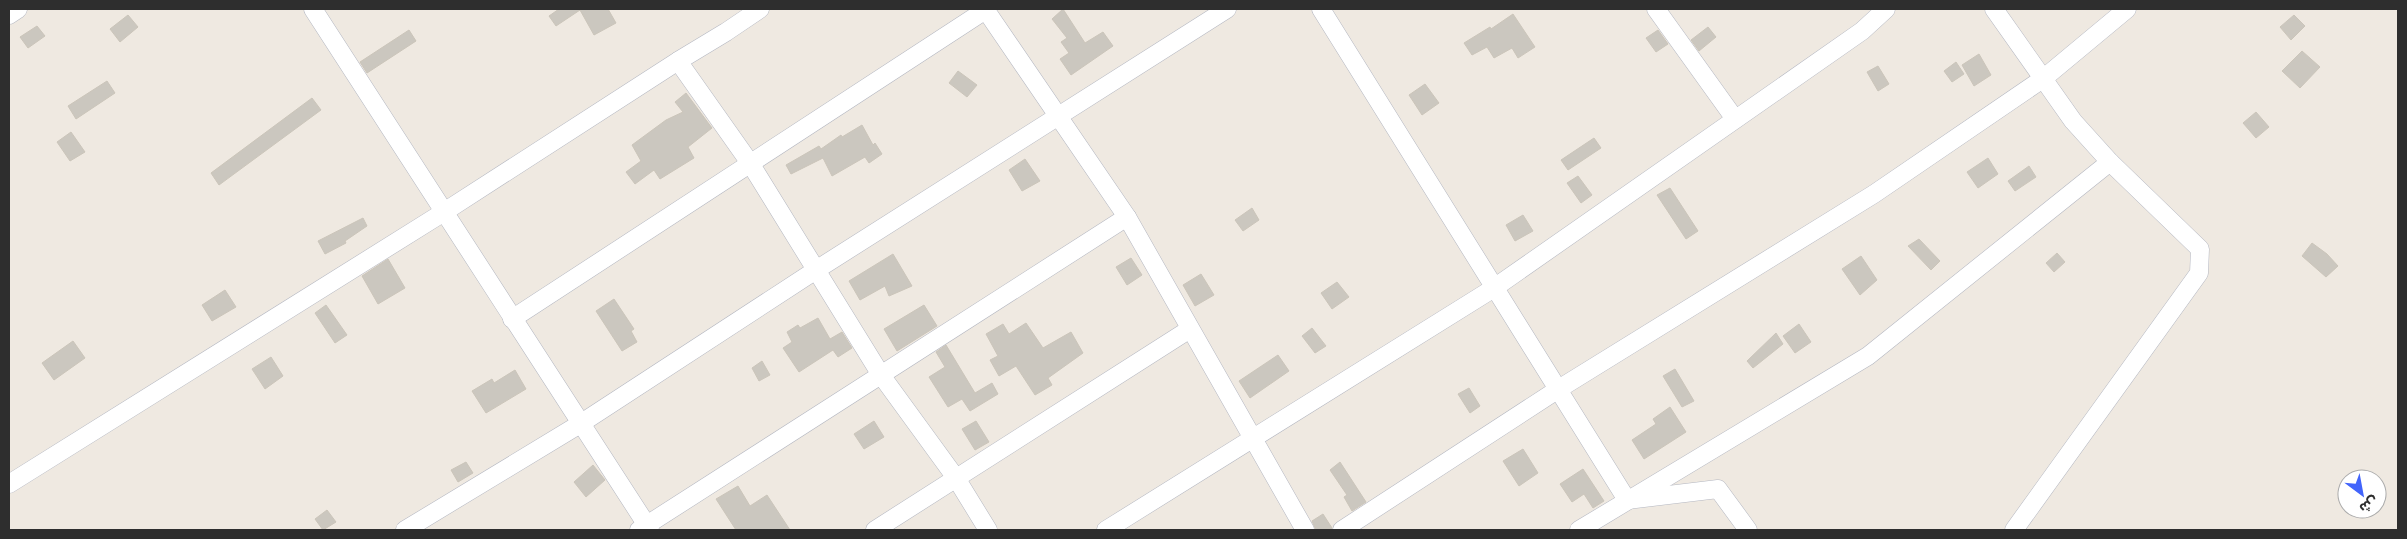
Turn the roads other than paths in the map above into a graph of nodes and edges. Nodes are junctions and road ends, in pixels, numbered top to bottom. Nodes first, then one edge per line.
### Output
1 (18, 9) edge
2 (313, 9) edge
3 (760, 9) edge
4 (986, 9) edge
5 (1227, 9) edge
6 (1320, 9) edge
7 (1656, 9) edge
8 (1886, 9) edge
9 (1994, 9) edge
10 (2127, 9) edge
11 (9, 15) edge
12 (678, 61) junction
13 (2044, 78) junction
14 (1057, 117) junction
15 (1735, 120) junction
16 (2110, 162) junction
17 (750, 164) junction
18 (444, 212) junction
19 (1127, 217) junction
20 (816, 270) junction
21 (1494, 288) junction
22 (512, 319) junction
23 (1190, 329) junction
24 (881, 375) junction
25 (1557, 390) junction
26 (580, 424) junction
27 (1253, 439) junction
28 (956, 478) junction
29 (9, 484) edge
30 (1628, 500) junction
31 (645, 529) edge
32 (405, 530) edge
33 (875, 530) edge
34 (988, 530) edge
35 (1106, 530) edge
36 (1306, 530) edge
37 (1342, 530) edge
38 (1579, 530) edge
39 (1748, 530) edge
40 (2014, 530) edge

1 - 11 street
2 - 18 street
3 - 12 street
4 - 14 street
4 - 17 street
5 - 14 street
6 - 21 street
7 - 15 street
8 - 15 street
9 - 13 street
10 - 13 street
12 - 17 street
12 - 18 street
13 - 16 street
13 - 25 street
14 - 19 street
14 - 20 street
15 - 21 street
16 - 30 street
16 - 40 street
17 - 20 street
17 - 22 street
18 - 22 street
18 - 29 street
19 - 23 street
19 - 24 street
20 - 24 street
20 - 26 street
21 - 25 street
21 - 27 street
22 - 26 street
23 - 27 street
23 - 28 street
24 - 28 street
24 - 31 street
25 - 30 street
25 - 37 street
26 - 31 street
26 - 32 street
27 - 35 street
27 - 36 street
28 - 33 street
28 - 34 street
30 - 38 street
30 - 39 street

